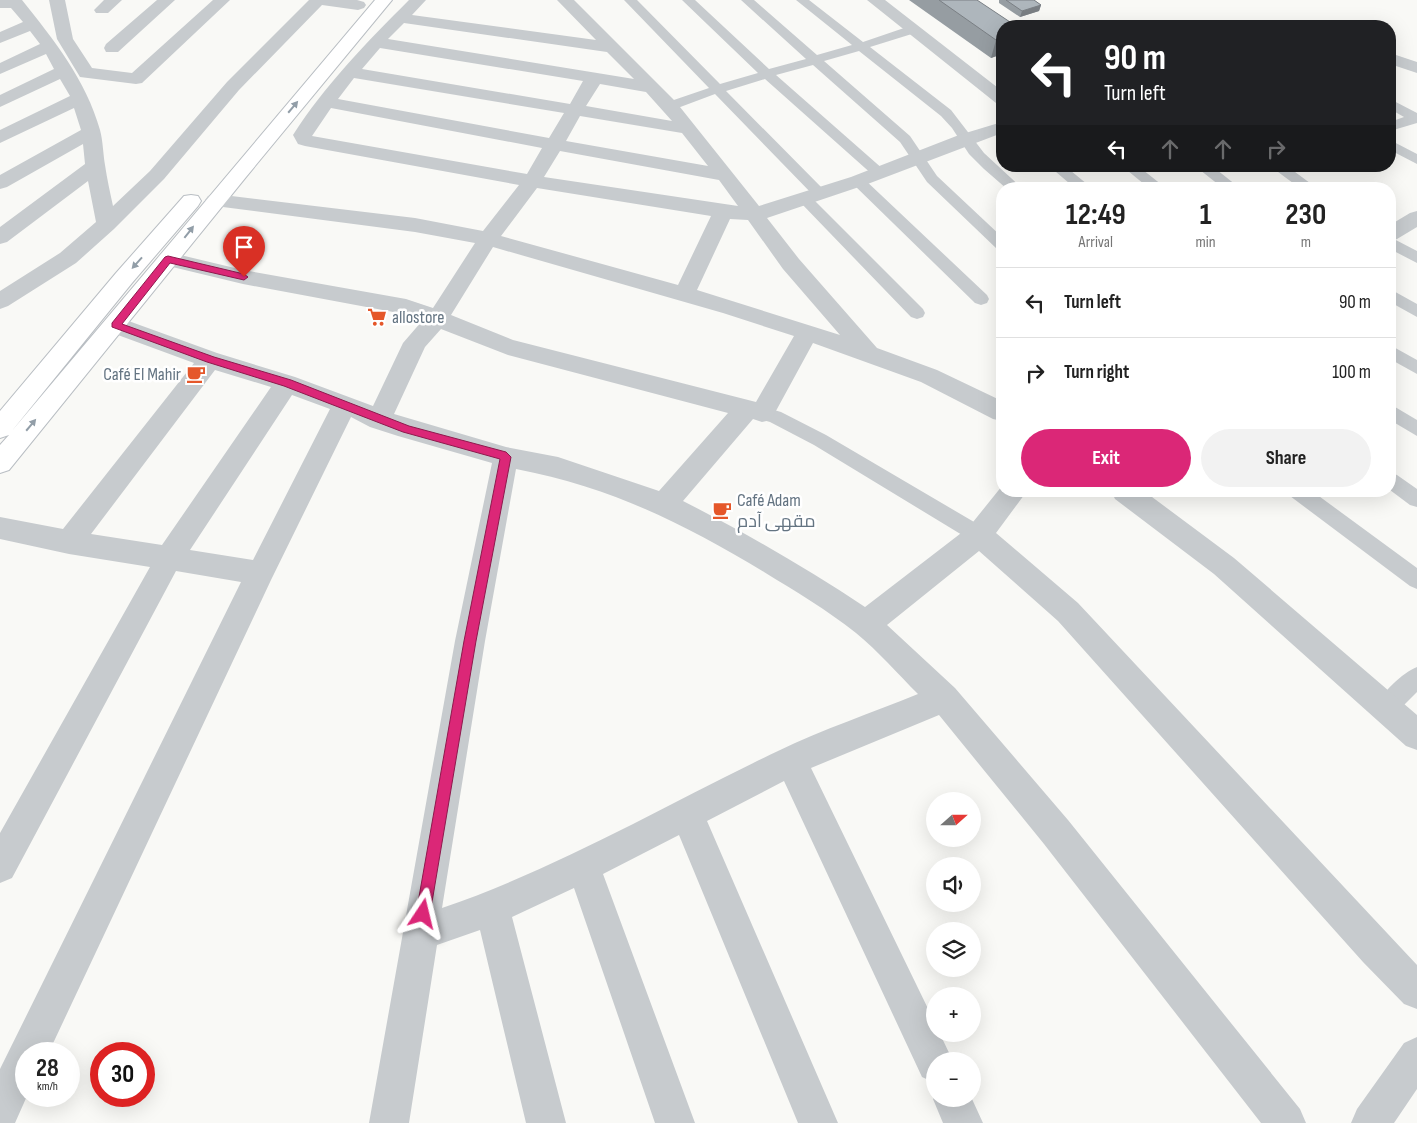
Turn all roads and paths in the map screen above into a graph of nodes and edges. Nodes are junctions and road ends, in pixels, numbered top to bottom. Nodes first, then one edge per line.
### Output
1 (55, 0) edge
2 (167, 0) edge
3 (222, 0) edge
4 (317, 0) edge
5 (384, 0) edge
6 (418, 0) edge
7 (565, 0) edge
8 (630, 0) edge
9 (688, 0) edge
10 (746, 0) edge
11 (802, 0) edge
12 (875, 0) edge
13 (0, 3) edge
14 (360, 3) edge
15 (28, 18) junction
16 (400, 18) junction
17 (911, 30) junction
18 (0, 38) edge
19 (376, 42) junction
20 (50, 46) junction
21 (112, 48) dead end
22 (614, 48) junction
23 (862, 48) junction
24 (1396, 60) edge
25 (815, 62) junction
26 (1417, 68) edge
27 (0, 69) edge
28 (65, 70) junction
29 (350, 72) junction
30 (768, 75) junction
31 (595, 77) junction
32 (649, 87) junction
33 (719, 89) junction
34 (996, 94) edge
35 (80, 98) junction
36 (0, 102) edge
37 (328, 102) junction
38 (670, 106) junction
39 (1396, 106) edge
40 (577, 109) junction
41 (1416, 118) edge
42 (1396, 125) edge
43 (690, 129) junction
44 (996, 129) edge
45 (92, 132) junction
46 (0, 137) edge
47 (966, 139) junction
48 (556, 144) junction
49 (1396, 148) edge
50 (917, 157) junction
51 (1417, 160) edge
52 (94, 166) junction
53 (1064, 172) edge
54 (1137, 172) edge
55 (1210, 172) edge
56 (1290, 172) edge
57 (879, 173) junction
58 (724, 175) junction
59 (532, 181) junction
60 (858, 181) junction
61 (1008, 182) edge
62 (1077, 182) edge
63 (1151, 182) edge
64 (1224, 182) edge
65 (1302, 182) edge
66 (0, 183) edge
67 (812, 197) junction
68 (215, 200) junction
69 (724, 212) junction
70 (754, 214) junction
71 (1417, 218) edge
72 (107, 224) junction
73 (1396, 230) edge
74 (0, 237) edge
75 (488, 239) junction
76 (996, 239) edge
77 (1396, 246) edge
78 (1417, 258) edge
79 (168, 259) junction
80 (684, 294) junction
81 (1396, 298) edge
82 (981, 299) dead end
83 (0, 301) edge
84 (1417, 311) edge
85 (917, 313) dead end
86 (437, 319) junction
87 (115, 325) junction
88 (808, 332) junction
89 (868, 353) junction
90 (1396, 355) edge
91 (210, 360) junction
92 (1417, 368) edge
93 (287, 383) junction
94 (345, 404) junction
95 (996, 409) edge
96 (755, 410) junction
97 (1396, 415) edge
98 (379, 420) junction
99 (0, 428) edge
100 (1417, 430) edge
101 (506, 457) junction
102 (0, 463) edge
103 (1396, 484) edge
104 (1009, 497) edge
105 (1132, 497) edge
106 (1305, 497) edge
107 (1417, 500) edge
108 (664, 504) junction
109 (0, 528) edge
110 (979, 535) junction
111 (69, 542) junction
112 (169, 558) junction
113 (260, 573) junction
114 (1417, 580) edge
115 (866, 624) junction
116 (1417, 677) edge
117 (944, 698) junction
118 (1385, 708) junction
119 (1417, 736) edge
120 (791, 761) junction
121 (687, 814) junction
122 (0, 866) edge
123 (583, 866) junction
124 (492, 908) junction
125 (420, 934) junction
126 (1417, 991) edge
127 (33, 1042) edge
128 (929, 1052) edge
129 (1417, 1056) edge
130 (15, 1080) edge
131 (956, 1107) edge
132 (0, 1111) edge
133 (388, 1123) edge
134 (546, 1123) edge
135 (675, 1123) edge
136 (818, 1123) edge
137 (963, 1123) edge
138 (1286, 1123) edge
139 (1371, 1123) edge

1 - 3 street
1 - 15 street
2 - 21 street
4 - 14 street
4 - 72 street
68 -> 5 main road
6 - 16 street
7 - 22 street
8 - 33 lane
9 - 30 lane
10 - 25 lane
11 - 23 lane
12 - 17 street
13 - 15 street
14 -> 99 main road
15 - 18 street
15 - 20 street
16 - 19 street
16 - 22 street
17 - 23 lane
17 - 34 street
19 - 29 street
19 - 31 street
20 - 27 street
20 - 28 street
22 - 32 street
23 - 25 lane
23 - 47 lane
24 - 26 street
25 - 30 lane
25 - 50 lane
28 - 35 street
28 - 36 street
29 - 37 street
29 - 40 street
30 - 33 lane
30 - 57 lane
31 - 32 street
31 - 40 street
32 - 38 street
33 - 38 lane
33 - 67 lane
35 - 45 street
35 - 46 street
37 - 48 street
37 - 59 street
38 - 43 street
39 - 41 lane
40 - 43 street
40 - 48 street
41 - 42 lane
43 - 58 street
44 - 47 street
45 - 52 street
45 - 66 street
47 - 50 street
47 - 61 lane
48 - 58 street
48 - 59 street
49 - 51 lane
50 - 57 street
50 - 76 lane
52 - 72 street
52 - 74 street
53 - 62 lane
54 - 63 lane
55 - 64 lane
56 - 65 lane
57 - 60 street
58 - 70 street
59 - 69 street
59 - 75 street
60 - 67 street
60 - 82 lane
67 - 70 street
67 - 85 lane
68 - 75 street
79 -> 68 main road
69 - 70 street
69 - 80 street
70 - 89 street
71 - 73 street
72 - 83 street
75 - 80 street
75 - 86 street
77 - 78 lane
79 - 86 street
79 - 87 main road
80 - 88 street
81 - 84 lane
86 - 96 street
86 - 98 street
87 - 91 street
102 -> 87 main road
88 - 89 street
88 - 96 street
89 - 95 street
90 - 92 lane
91 - 93 street
91 - 111 street
93 - 94 street
93 - 112 street
94 - 98 street
94 - 113 street
96 - 108 street
96 - 110 lane
97 - 100 lane
98 - 101 street
101 - 108 street
101 - 125 street
103 - 107 lane
104 - 110 street
105 - 118 street
106 - 114 lane
108 - 115 street
109 - 111 street
110 - 115 street
110 - 126 street
111 - 112 street
112 - 113 street
112 - 122 street
113 - 127 street
115 - 117 street
116 - 118 lane
117 - 120 street
117 - 138 street
118 - 119 street
120 - 121 street
120 - 128 street
121 - 123 street
121 - 136 street
123 - 124 street
123 - 135 street
124 - 125 street
124 - 134 street
125 - 133 street
129 - 139 street
130 - 132 street
131 - 137 street

